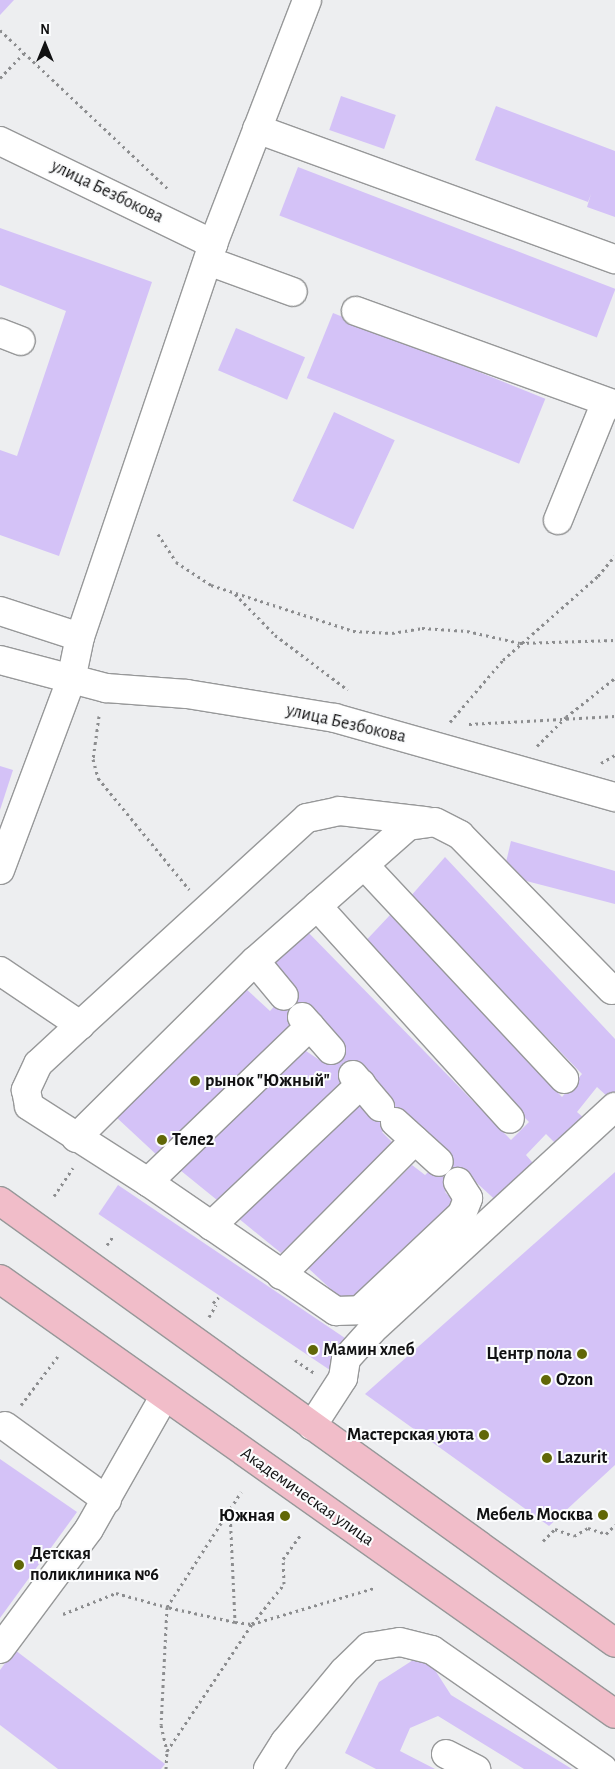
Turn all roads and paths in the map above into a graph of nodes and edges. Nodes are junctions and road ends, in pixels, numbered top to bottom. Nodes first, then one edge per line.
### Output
1 (308, 0) edge
2 (0, 30) edge
3 (24, 53) junction
4 (0, 78) edge
5 (258, 129) junction
6 (0, 141) edge
7 (174, 195) dead end
8 (210, 252) junction
9 (615, 259) edge
10 (293, 292) dead end
11 (356, 311) dead end
12 (610, 403) edge
13 (558, 520) dead end
14 (158, 534) dead end
15 (615, 556) edge
16 (233, 592) junction
17 (0, 611) edge
18 (80, 637) junction
19 (615, 640) edge
20 (520, 643) junction
21 (0, 660) edge
22 (615, 678) edge
23 (71, 680) junction
24 (349, 691) dead end
25 (100, 713) dead end
26 (615, 716) edge
27 (566, 717) junction
28 (448, 725) dead end
29 (462, 725) dead end
30 (515, 769) junction
31 (615, 797) edge
32 (435, 822) junction
33 (364, 864) junction
34 (0, 870) edge
35 (317, 906) junction
36 (206, 910) junction
37 (255, 962) junction
38 (0, 972) edge
39 (612, 990) dead end
40 (284, 996) dead end
41 (80, 1025) junction
42 (332, 1050) dead end
43 (564, 1079) dead end
44 (615, 1107) edge
45 (510, 1119) dead end
46 (415, 1140) junction
47 (83, 1142) junction
48 (439, 1162) dead end
49 (148, 1182) junction
50 (458, 1182) dead end
51 (54, 1196) dead end
52 (5, 1213) edge
53 (212, 1226) junction
54 (281, 1275) junction
55 (0, 1279) edge
56 (219, 1297) dead end
57 (213, 1303) dead end
58 (58, 1356) dead end
59 (295, 1360) dead end
60 (318, 1377) dead end
61 (164, 1397) junction
62 (6, 1426) joint
63 (312, 1426) junction
64 (241, 1492) dead end
65 (106, 1500) junction
66 (230, 1510) junction
67 (615, 1525) edge
68 (300, 1536) dead end
69 (543, 1541) dead end
70 (374, 1588) dead end
71 (167, 1607) junction
72 (56, 1616) dead end
73 (235, 1622) junction
74 (252, 1624) junction
75 (615, 1643) edge
76 (0, 1649) edge
77 (615, 1714) edge
78 (167, 1751) junction
79 (446, 1754) dead end
80 (166, 1769) edge
81 (268, 1769) edge
82 (476, 1769) edge
83 (603, 1769) edge

1 - 5 street
2 - 3 path
3 - 4 path
3 - 7 path
5 - 8 street
5 - 9 street
6 - 8 street, улица Безбокова
8 - 10 street, улица Безбокова
8 - 18 street
11 - 12 street
12 - 13 street
14 - 16 path
15 - 20 path
16 - 20 path
16 - 24 path
17 - 18 street
18 - 23 street
19 - 20 path
20 - 28 path
21 - 23 street, улица Безбокова
22 - 27 path
23 - 30 street, улица Безбокова
23 - 34 street
25 - 36 path
26 - 27 path
27 - 29 path
27 - 30 path
30 - 31 street, улица Безбокова
32 - 33 street
32 - 36 street
32 - 39 street
33 - 35 street
33 - 43 street
35 - 37 street
35 - 45 street
36 - 41 street
37 - 40 street
37 - 47 street
38 - 41 street
41 - 47 street
42 - 49 street
44 - 63 street
46 - 48 street
46 - 53 street
46 - 54 street
47 - 49 street
47 - 51 path
49 - 53 street
50 - 54 street
52 - 63 main road
53 - 54 street
55 - 61 main road, Академическая улица
56 - 57 path
58 - 62 path
59 - 60 path
61 - 65 street
61 - 77 main road, Академическая улица
62 - 65 street
63 - 75 main road
64 - 66 path
65 - 76 street
66 - 71 path
66 - 73 path
67 - 69 path
68 - 74 path
70 - 74 path
71 - 72 path
71 - 73 path
71 - 78 path
73 - 74 path
74 - 78 path
78 - 80 path
79 - 82 street
81 - 83 street

